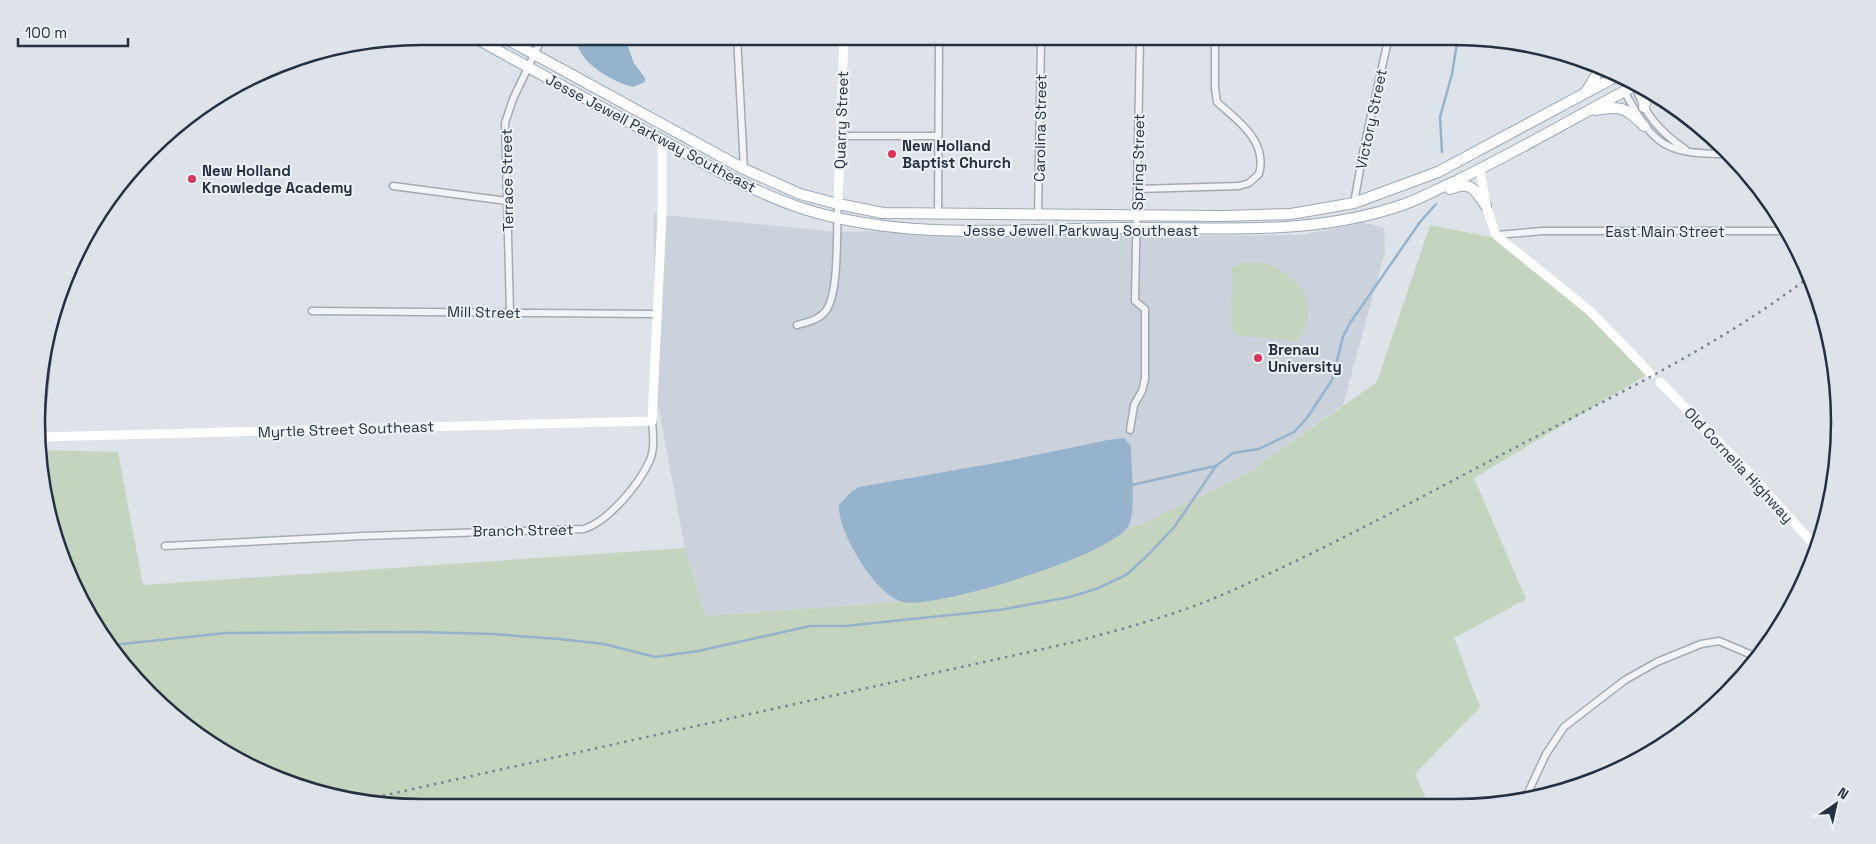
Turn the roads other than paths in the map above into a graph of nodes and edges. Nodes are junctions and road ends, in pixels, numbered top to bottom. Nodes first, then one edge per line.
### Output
1 (488, 45) edge
2 (516, 45) edge
3 (539, 45) edge
4 (737, 45) edge
5 (844, 45) edge
6 (939, 45) edge
7 (1041, 45) edge
8 (1140, 45) edge
9 (1216, 45) edge
10 (1387, 45) edge
11 (534, 55) junction
12 (528, 68) junction
13 (1598, 74) edge
14 (1610, 79) edge
15 (1621, 84) edge
16 (1628, 88) edge
17 (1624, 91) junction
18 (1584, 94) junction
19 (1639, 94) edge
20 (1646, 99) edge
21 (1644, 107) junction
22 (1588, 112) junction
23 (1644, 126) junction
24 (840, 136) junction
25 (938, 136) junction
26 (662, 140) junction
27 (1686, 150) junction
28 (1720, 154) edge
29 (744, 169) junction
30 (1480, 169) junction
31 (393, 186) dead end
32 (1138, 189) junction
33 (1426, 195) junction
34 (507, 201) junction
35 (1354, 203) junction
36 (838, 204) junction
37 (1486, 206) junction
38 (938, 215) junction
39 (1138, 215) junction
40 (1038, 216) junction
41 (836, 218) junction
42 (1137, 228) junction
43 (1778, 231) edge
44 (1496, 235) junction
45 (312, 311) dead end
46 (510, 312) junction
47 (656, 314) junction
48 (798, 324) dead end
49 (1651, 374) dead end
50 (1660, 382) dead end
51 (652, 421) junction
52 (1130, 430) dead end
53 (46, 437) edge
54 (1811, 542) edge
55 (165, 546) dead end
56 (1751, 655) edge
57 (1527, 792) edge

1 - 12 main road, Jesse Jewell Parkway Southeast
2 - 11 main road, Jesse Jewell Parkway Southeast
3 - 11 street, Terrace Street
4 - 29 street
5 - 24 street, Quarry Street
6 - 25 street
7 - 40 street, Carolina Street
8 - 32 street, Spring Street
9 - 32 street
10 - 35 street, Victory Street
11 - 12 street, Terrace Street
11 - 29 main road, Jesse Jewell Parkway Southeast
12 - 26 main road, Jesse Jewell Parkway Southeast
12 - 34 street, Terrace Street
13 - 18 main road
14 - 18 main road, Jesse Jewell Parkway Southeast
15 - 17 main road
16 - 17 main road, Jesse Jewell Parkway Southeast
17 - 22 main road, Jesse Jewell Parkway Southeast
17 - 23 street
18 - 35 main road, Jesse Jewell Parkway Southeast
19 - 21 street
20 - 21 main road
21 - 27 street
22 - 23 main road
22 - 30 main road, Jesse Jewell Parkway Southeast
23 - 27 street
24 - 25 street
24 - 36 street, Quarry Street
25 - 38 street
26 - 41 main road, Jesse Jewell Parkway Southeast
26 - 47 street, Branch Street
27 - 28 street
29 - 36 main road, Jesse Jewell Parkway Southeast
30 - 33 main road, Jesse Jewell Parkway Southeast
30 - 37 street
31 - 34 street
32 - 39 street, Spring Street
33 - 37 main road
33 - 42 main road, Jesse Jewell Parkway Southeast
34 - 46 street, Terrace Street
35 - 39 main road, Jesse Jewell Parkway Southeast
36 - 38 main road, Jesse Jewell Parkway Southeast
36 - 41 street
37 - 44 street
38 - 40 main road, Jesse Jewell Parkway Southeast
39 - 40 main road, Jesse Jewell Parkway Southeast
39 - 42 street, Spring Street
41 - 42 main road, Jesse Jewell Parkway Southeast
41 - 48 street
42 - 52 street, Spring Street
43 - 44 street, East Main Street
44 - 49 street
45 - 46 street, Mill Street
46 - 47 street, Mill Street
47 - 51 street, Branch Street
50 - 54 street, Old Cornelia Highway
51 - 53 street, Myrtle Street Southeast
51 - 55 street, Branch Street
56 - 57 street

